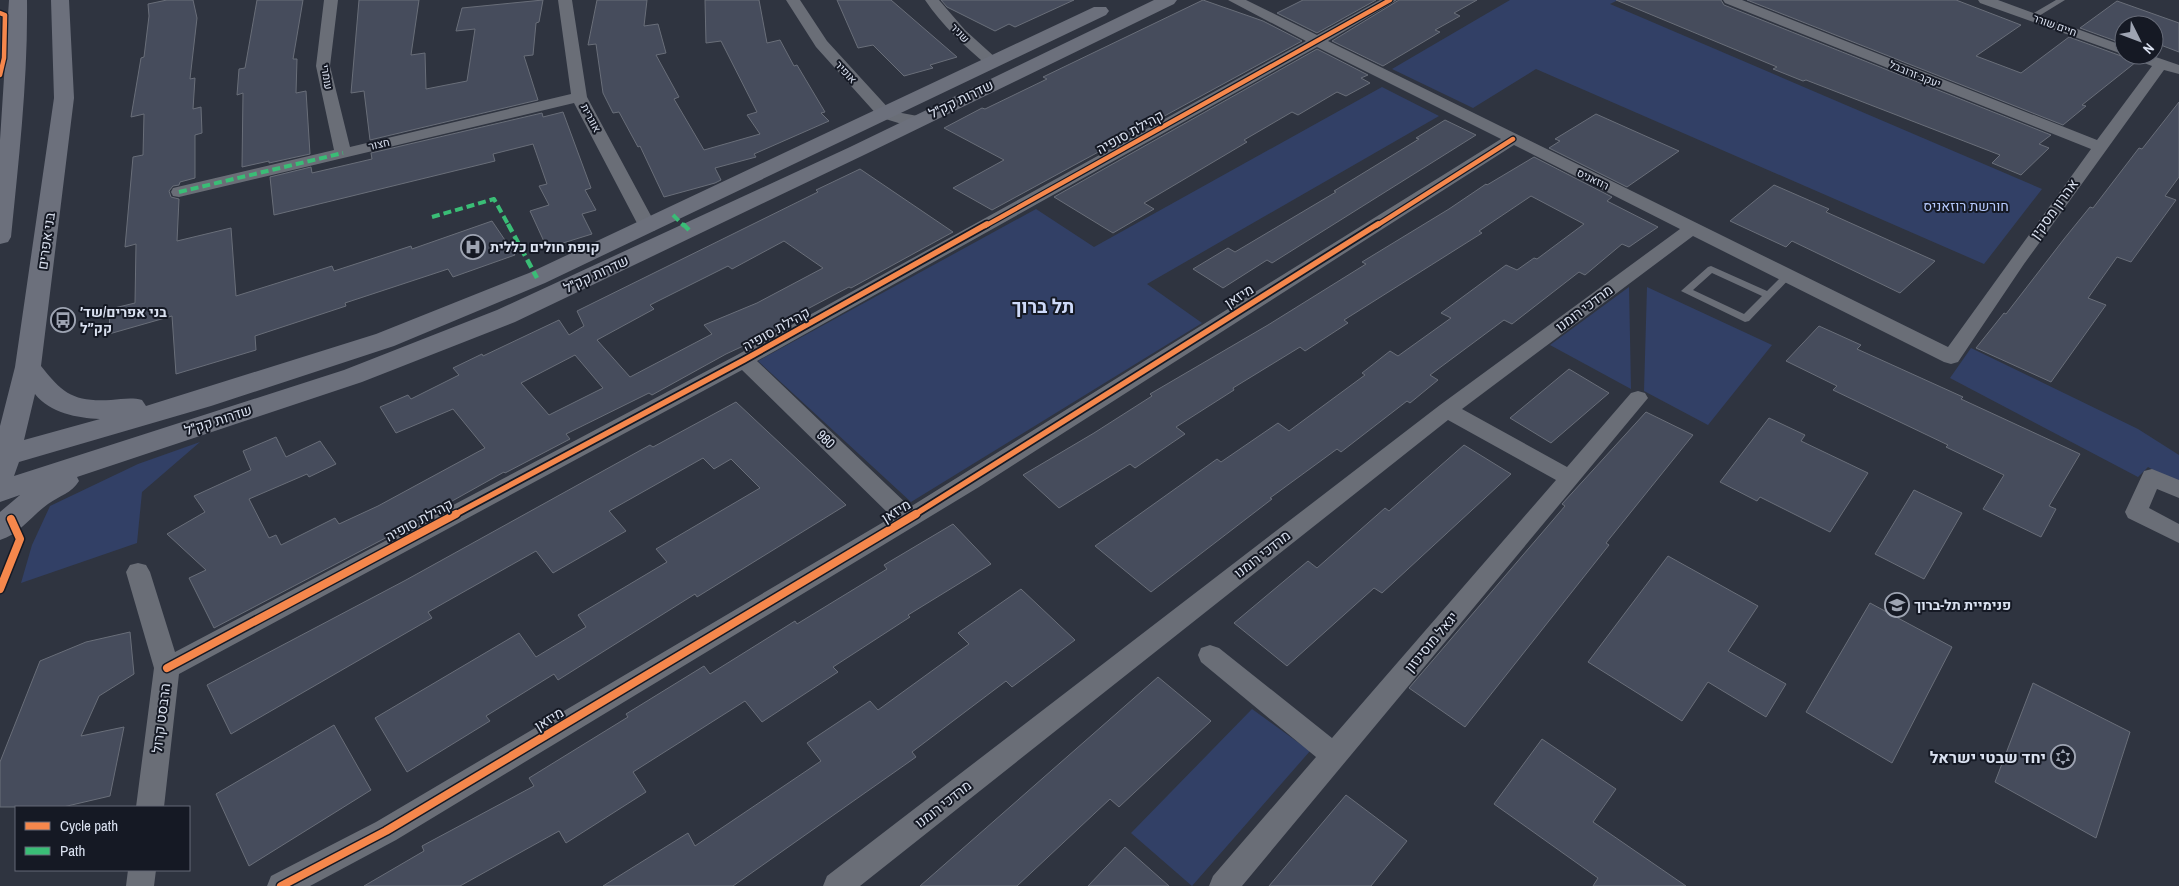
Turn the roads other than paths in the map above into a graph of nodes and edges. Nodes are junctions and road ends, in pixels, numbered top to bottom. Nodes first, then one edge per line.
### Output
1 (18, 0) edge
2 (60, 0) edge
3 (331, 0) edge
4 (565, 0) edge
5 (792, 0) edge
6 (932, 0) edge
7 (1168, 0) edge
8 (1235, 0) edge
9 (1390, 0) edge
10 (1730, 0) edge
11 (1985, 0) edge
12 (2061, 0) edge
13 (1116, 4) dead end
14 (2032, 17) junction
15 (1318, 42) junction
16 (2114, 47) edge
17 (992, 62) junction
18 (2160, 65) edge
19 (2164, 65) edge
20 (2179, 70) edge
21 (579, 97) junction
22 (885, 114) junction
23 (917, 120) junction
24 (1513, 139) junction
25 (2100, 147) junction
26 (342, 153) junction
27 (179, 192) dead end
28 (648, 227) junction
29 (1692, 228) junction
30 (0, 237) edge
31 (1788, 275) junction
32 (1768, 295) junction
33 (1951, 356) joint
34 (744, 360) junction
35 (28, 366) junction
36 (1638, 398) dead end
37 (202, 399) junction
38 (1447, 410) junction
39 (4, 456) edge
40 (101, 459) junction
41 (0, 478) edge
42 (1570, 478) junction
43 (2179, 490) edge
44 (0, 491) edge
45 (907, 518) junction
46 (0, 529) edge
47 (2179, 534) edge
48 (138, 572) dead end
49 (1210, 655) dead end
50 (167, 668) junction
51 (1334, 756) junction
52 (150, 806) edge
53 (142, 871) edge
54 (140, 886) edge
55 (281, 886) edge
56 (837, 886) edge
57 (1223, 886) edge

1 - 30 main road
2 - 35 main road, בני אפרים
3 - 26 street, עומרי
4 - 21 street, אוגרית
5 - 22 street, אופיר
6 - 17 street, שניר
7 - 23 main road, שדרות קק"ל
8 - 15 street, רוזאניס
9 - 15 street, קהילת סופיה
10 - 25 street, יעקב זרובבל
11 - 14 street, חיים שורר
12 - 14 lane
13 - 17 main road, שדרות קק"ל
14 - 16 street, חיים שורר
15 - 24 street, רוזאניס
15 - 34 street, קהילת סופיה
17 - 22 main road, שדרות קק"ל
18 - 25 street, אהרון מסקין
19 - 20 street
21 - 26 street, חצור
21 - 28 street, אוגרית
22 - 23 street
22 - 28 main road, שדרות קק"ל
23 - 40 main road, שדרות קק"ל
24 - 29 street, רוזאניס
24 - 45 street, מיזאן
25 - 33 street, אהרון מסקין
26 - 27 street, חצור
28 - 37 main road, שדרות קק"ל
29 - 31 street, רוזאניס
29 - 38 street, מרדכי רומנו
31 - 32 lane
31 - 33 street, רוזאניס
32 - 32 lane
34 - 45 street, 980
34 - 50 street, קהילת סופיה
35 - 37 main road
35 - 39 main road, בני אפרים
36 - 42 street, יגאל מוסינזון
37 - 39 main road, שדרות קק"ל
38 - 42 street
38 - 56 street, מרדכי רומנו
39 - 41 main road, בני אפרים
40 - 44 main road, שדרות קק"ל
40 - 46 main road
42 - 51 street, יגאל מוסינזון
43 - 47 street
45 - 55 street, מיזאן
48 - 50 street, הרבסט קרול
49 - 51 street
50 - 52 street, הרבסט קרול
51 - 57 street, יגאל מוסינזון
53 - 54 street

